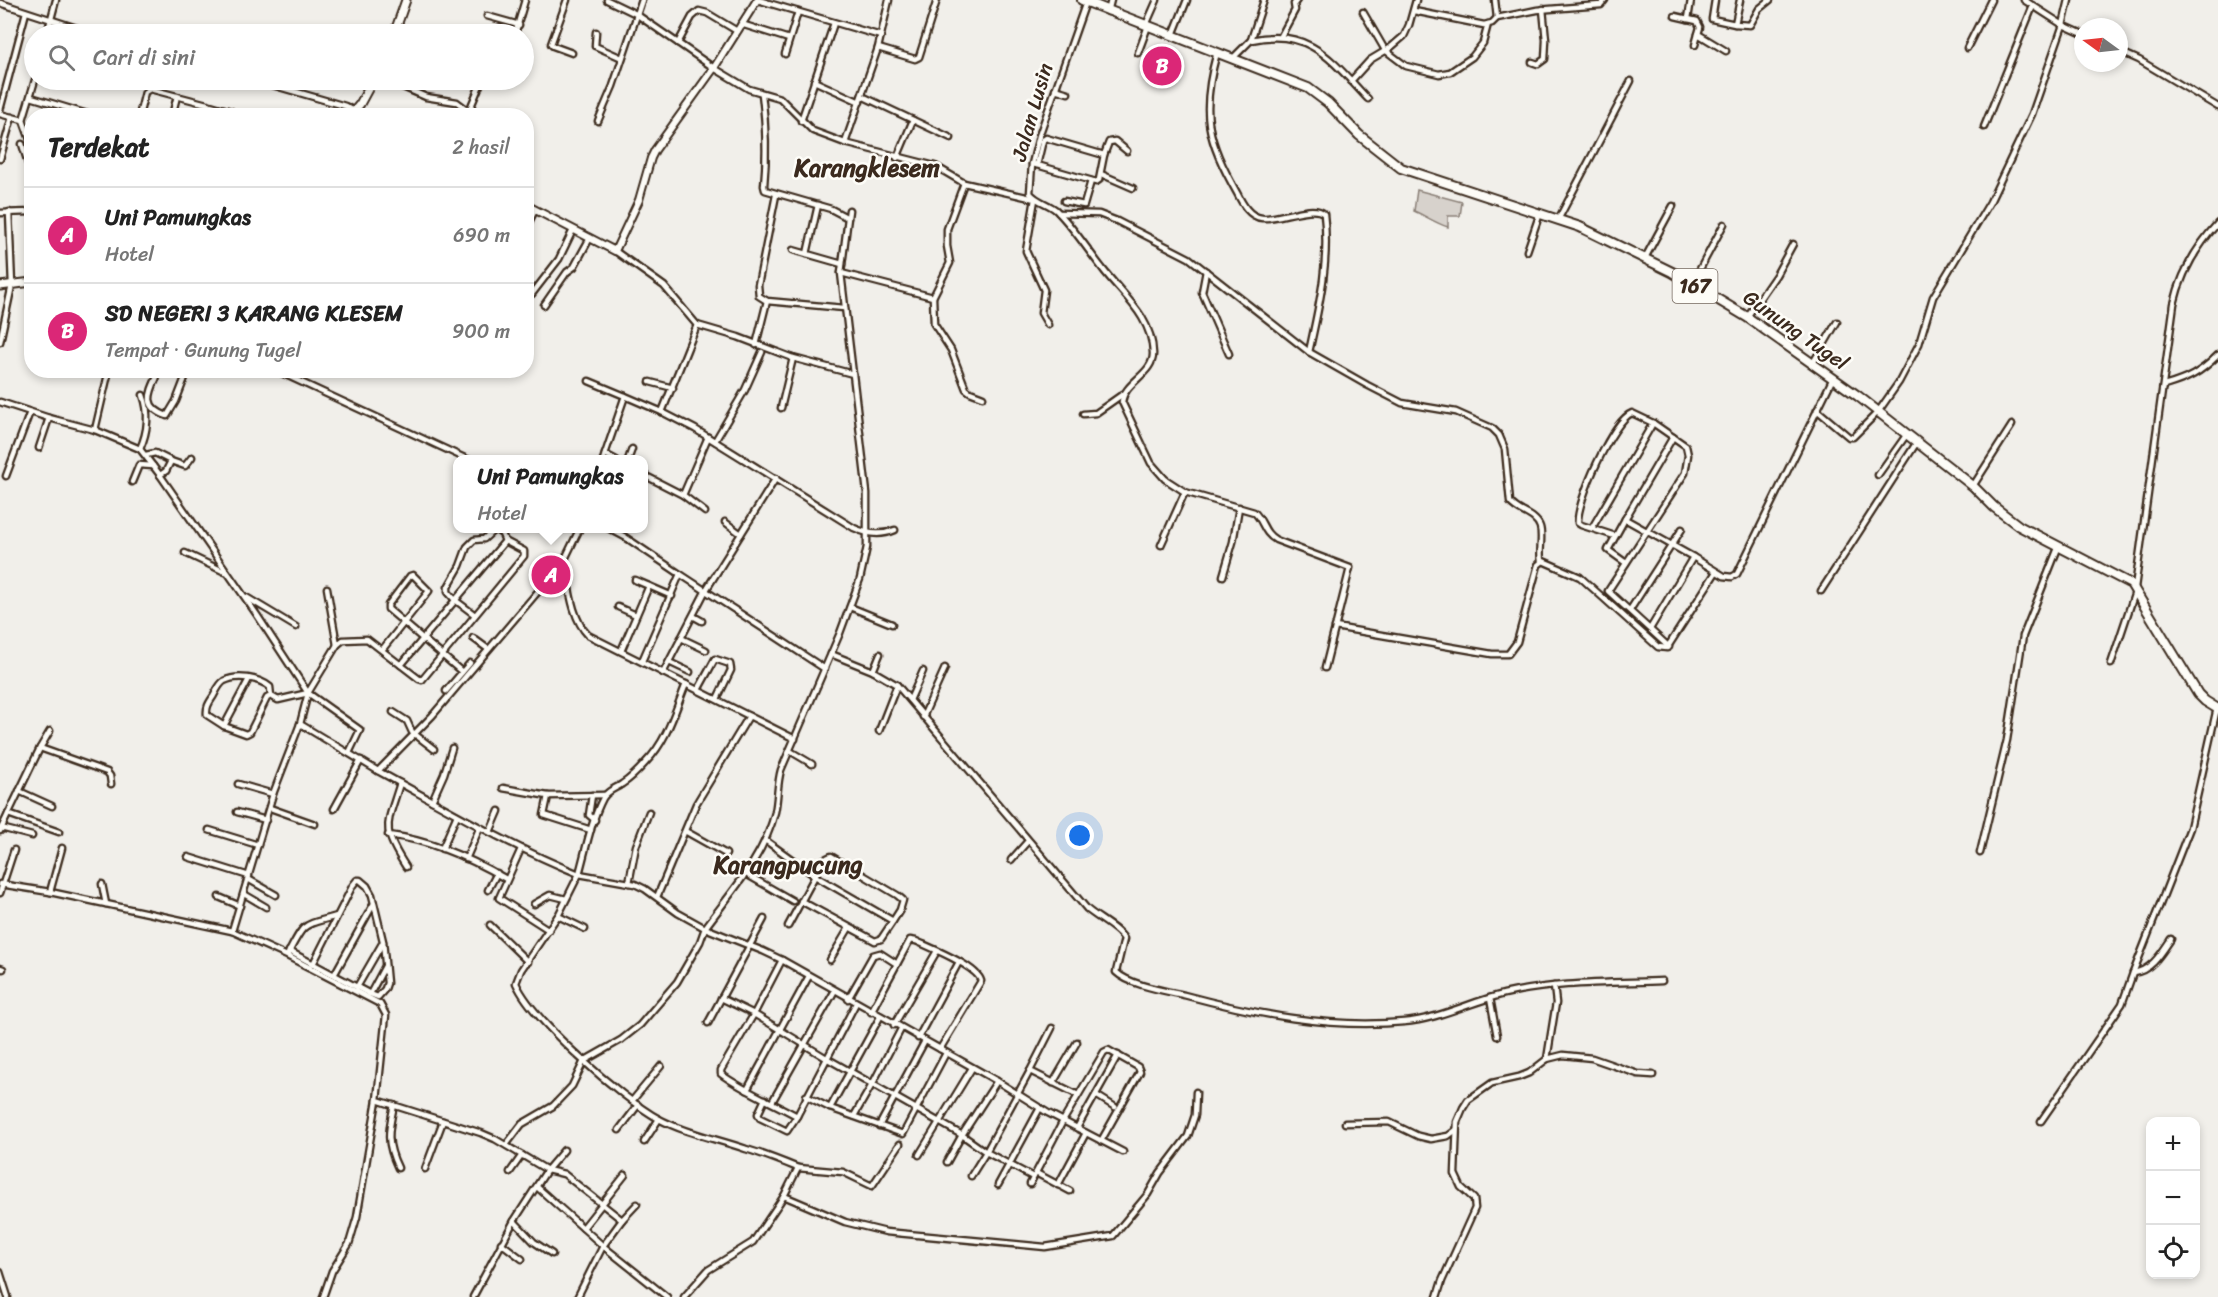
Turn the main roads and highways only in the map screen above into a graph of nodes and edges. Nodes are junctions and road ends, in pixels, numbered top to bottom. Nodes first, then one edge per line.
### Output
1 (406, 0) edge
2 (1084, 1) edge
3 (398, 24) edge
4 (367, 90) edge
5 (355, 108) edge
6 (24, 283) edge
7 (0, 286) edge
8 (2217, 709) edge

1 - 3 main road
2 - 8 main road, Gunung Tugel / 167
4 - 5 main road
6 - 7 main road

